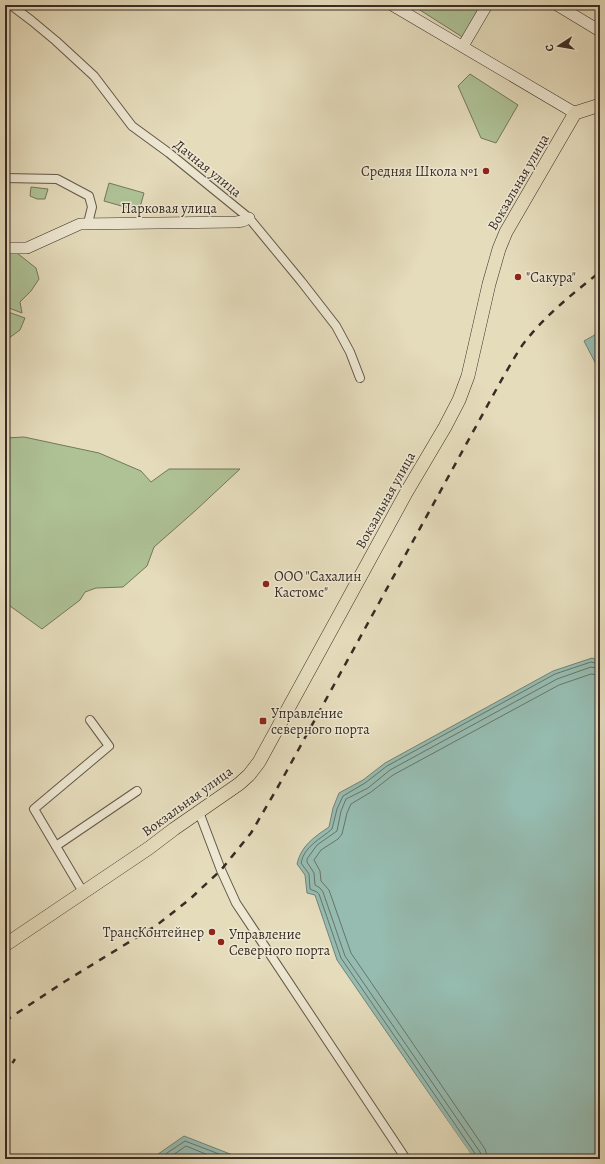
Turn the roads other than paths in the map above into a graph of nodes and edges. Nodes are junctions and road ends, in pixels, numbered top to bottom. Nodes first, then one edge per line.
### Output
1 (11, 5) edge
2 (392, 5) edge
3 (487, 5) edge
4 (557, 5) edge
5 (600, 31) edge
6 (462, 46) junction
7 (600, 105) edge
8 (575, 113) junction
9 (5, 178) edge
10 (249, 218) junction
11 (88, 224) junction
12 (5, 248) edge
13 (360, 378) dead end
14 (90, 720) dead end
15 (137, 791) dead end
16 (199, 812) junction
17 (56, 846) junction
18 (83, 892) junction
19 (5, 945) edge
20 (406, 1159) edge

1 - 10 street, Дачная улица
2 - 6 street
3 - 6 street
4 - 5 street
6 - 8 street
7 - 8 main road
8 - 16 main road, Вокзальная улица
9 - 11 street
10 - 11 street, Парковая улица
10 - 13 street, Дачная улица
11 - 12 street, Парковая улица
14 - 17 street
15 - 17 street
16 - 18 main road, Вокзальная улица
16 - 20 street
17 - 18 street
18 - 19 main road, Вокзальная улица

